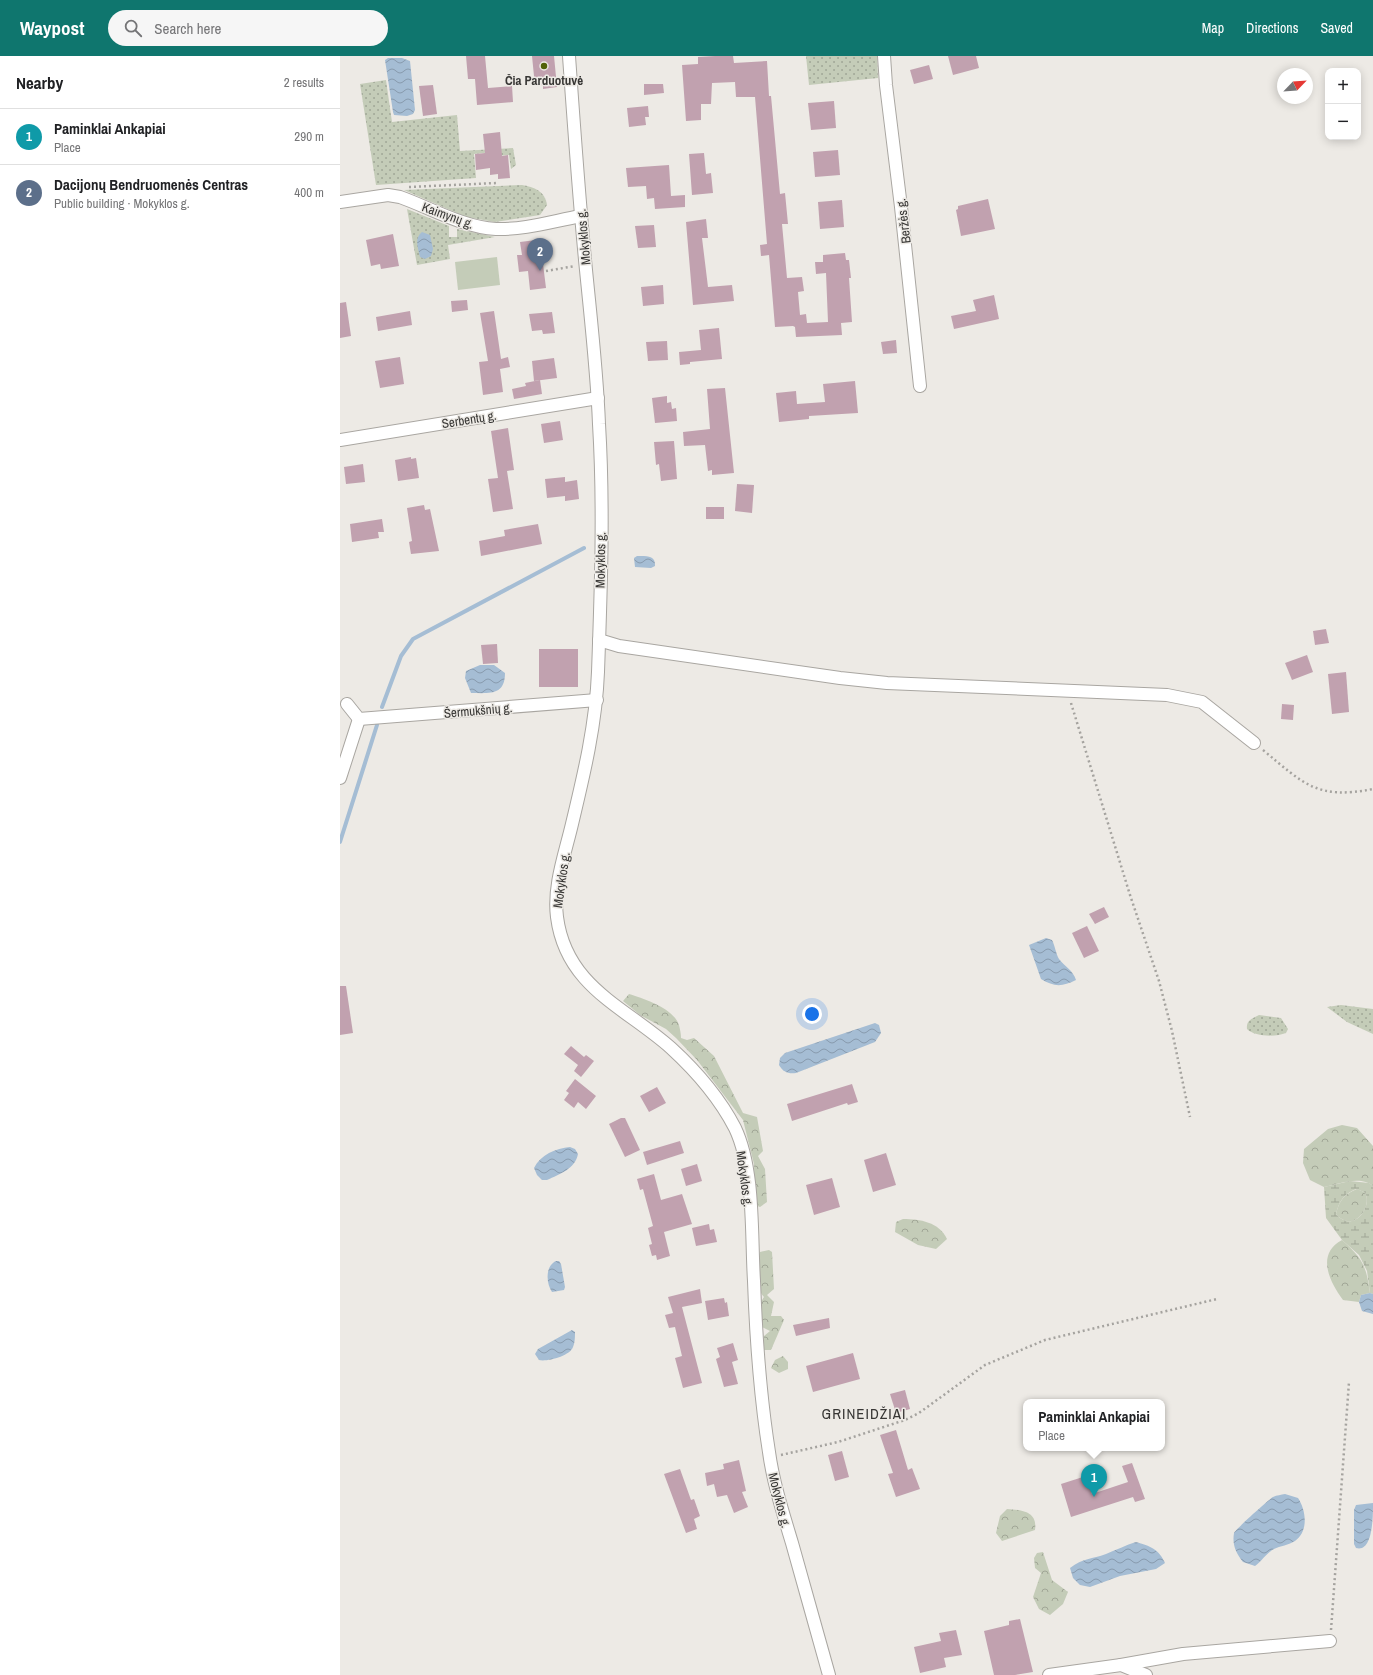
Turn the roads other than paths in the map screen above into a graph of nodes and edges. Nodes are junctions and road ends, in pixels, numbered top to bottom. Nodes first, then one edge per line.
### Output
1 (570, 56) edge
2 (884, 56) edge
3 (340, 202) edge
4 (581, 216) junction
5 (920, 386) dead end
6 (598, 398) junction
7 (340, 440) edge
8 (599, 640) junction
9 (597, 700) junction
10 (347, 704) dead end
11 (359, 720) junction
12 (1257, 745) road end
13 (340, 778) edge
14 (1330, 1641) road end
15 (1121, 1665) junction
16 (829, 1675) edge
17 (1049, 1675) edge
18 (1146, 1675) edge

1 - 4 street, Mokyklos g.
2 - 5 street, Beržės g.
3 - 4 street, Kaimynų g.
4 - 6 street, Mokyklos g.
6 - 7 street, Serbentų g.
6 - 8 street, Mokyklos g.
8 - 9 street, Mokyklos g.
8 - 12 street
9 - 11 street, Šermukšnių g.
9 - 16 street, Mokyklos g.
10 - 11 street
11 - 13 street
14 - 15 street
15 - 17 street
15 - 18 street

